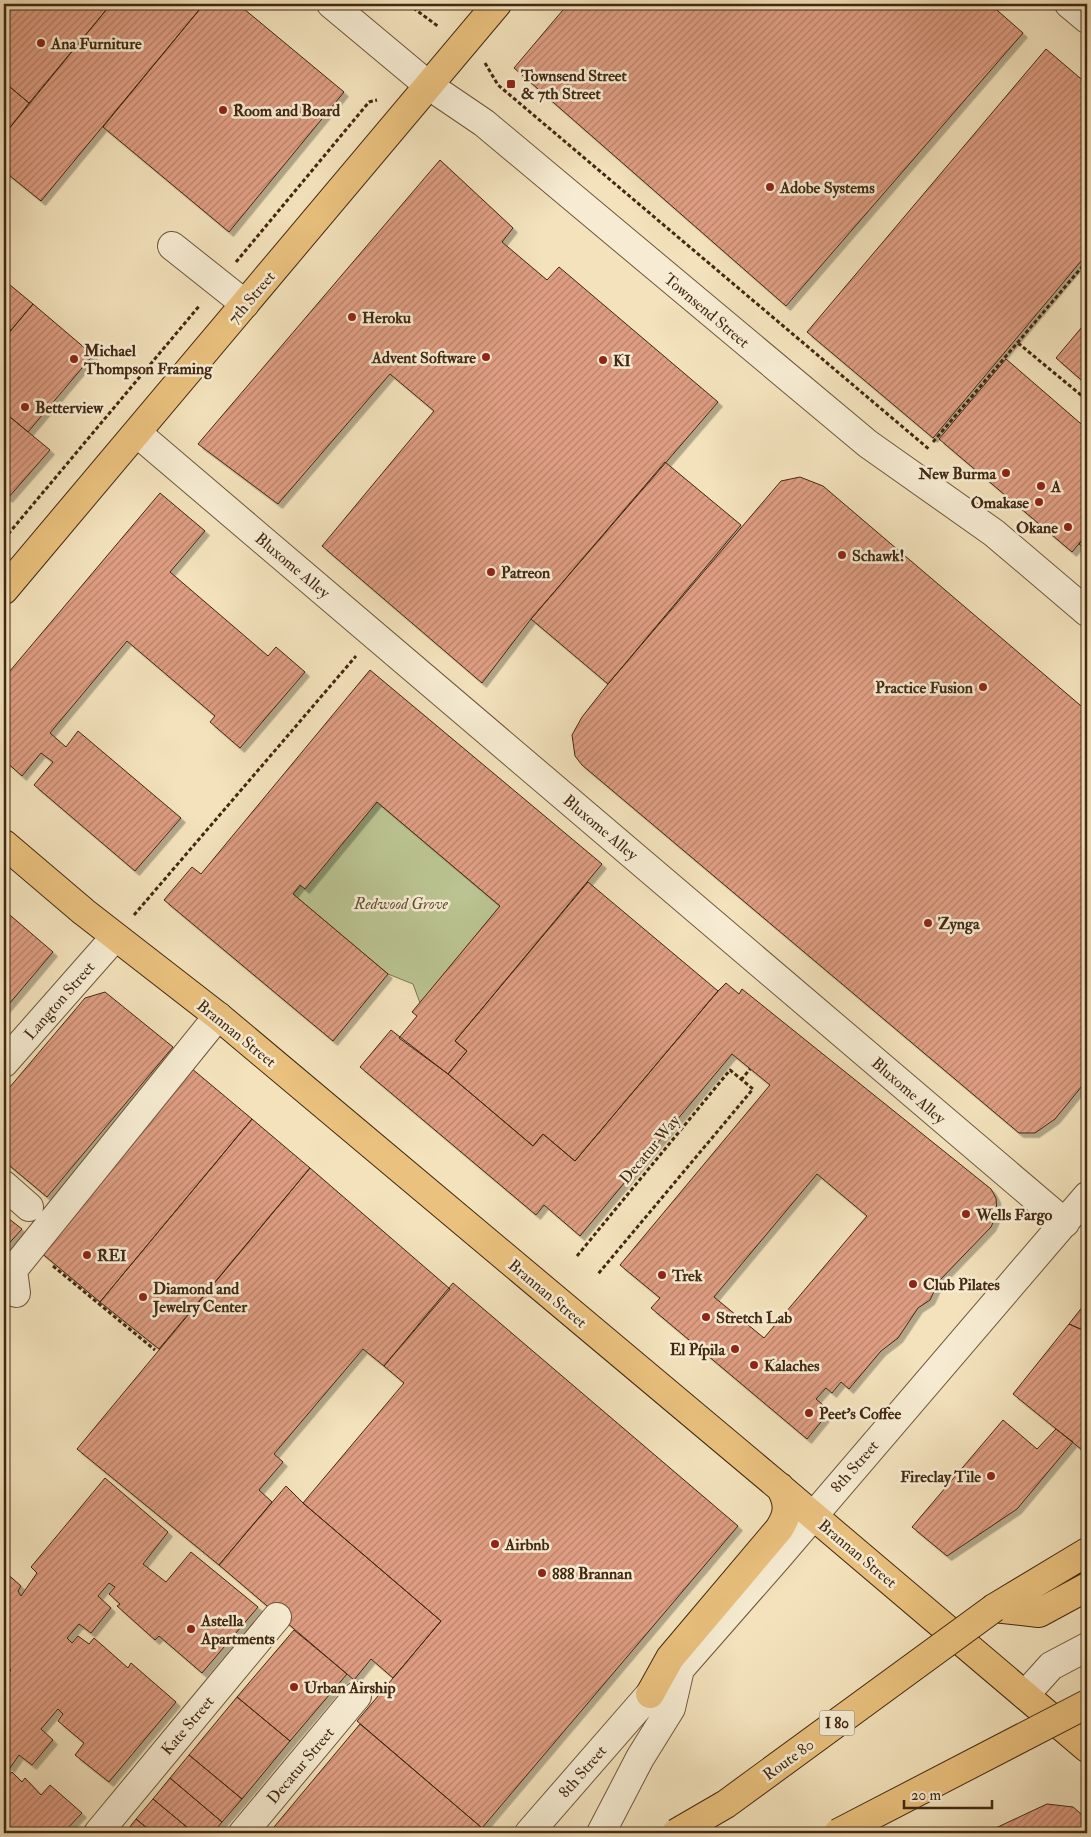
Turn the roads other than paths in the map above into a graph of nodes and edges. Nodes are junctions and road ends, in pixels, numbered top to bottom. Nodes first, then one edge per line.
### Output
1 (331, 4) edge
2 (498, 4) edge
3 (1069, 4) edge
4 (1087, 19) edge
5 (428, 85) junction
6 (172, 246) dead end
7 (245, 304) junction
8 (137, 433) junction
9 (4, 590) edge
10 (1087, 612) edge
11 (4, 844) edge
12 (115, 937) junction
13 (218, 1016) junction
14 (4, 1063) edge
15 (4, 1185) edge
16 (1087, 1196) edge
17 (30, 1207) dead end
18 (1065, 1223) junction
19 (16, 1293) dead end
20 (780, 1488) junction
21 (813, 1515) junction
22 (1087, 1552) edge
23 (1087, 1587) edge
24 (994, 1608) junction
25 (276, 1618) dead end
26 (1087, 1647) edge
27 (680, 1669) junction
28 (650, 1694) junction
29 (357, 1696) dead end
30 (1025, 1696) junction
31 (1087, 1704) edge
32 (1087, 1748) edge
33 (98, 1833) edge
34 (243, 1833) edge
35 (528, 1833) edge
36 (601, 1833) edge
37 (676, 1833) edge
38 (838, 1833) edge

1 - 5 street, Townsend Street
2 - 5 main road, 7th Street
3 - 4 street
5 - 7 main road, 7th Street
5 - 10 street, Townsend Street
6 - 7 street
7 - 8 main road, 7th Street
8 - 9 main road, 7th Street
8 - 18 street, Bluxome Alley
11 - 12 main road, Brannan Street
12 - 13 main road, Brannan Street
12 - 14 street, Langton Street
13 - 19 street
13 - 20 main road, Brannan Street
15 - 17 street
16 - 18 street, 8th Street
18 - 21 street, 8th Street
20 - 21 main road, Brannan Street
20 - 28 main road
21 - 27 street, 8th Street
21 - 30 main road, Brannan Street
22 - 24 main road, I 80
23 - 24 main road
24 - 37 main road, Route 80 / I 80, bridge
25 - 33 street, Kate Street
26 - 30 street
27 - 28 street, 8th Street
27 - 36 street, 8th Street
28 - 35 street, 8th Street
29 - 34 street, Decatur Street
30 - 32 main road, Brannan Street
31 - 38 main road, bridge

